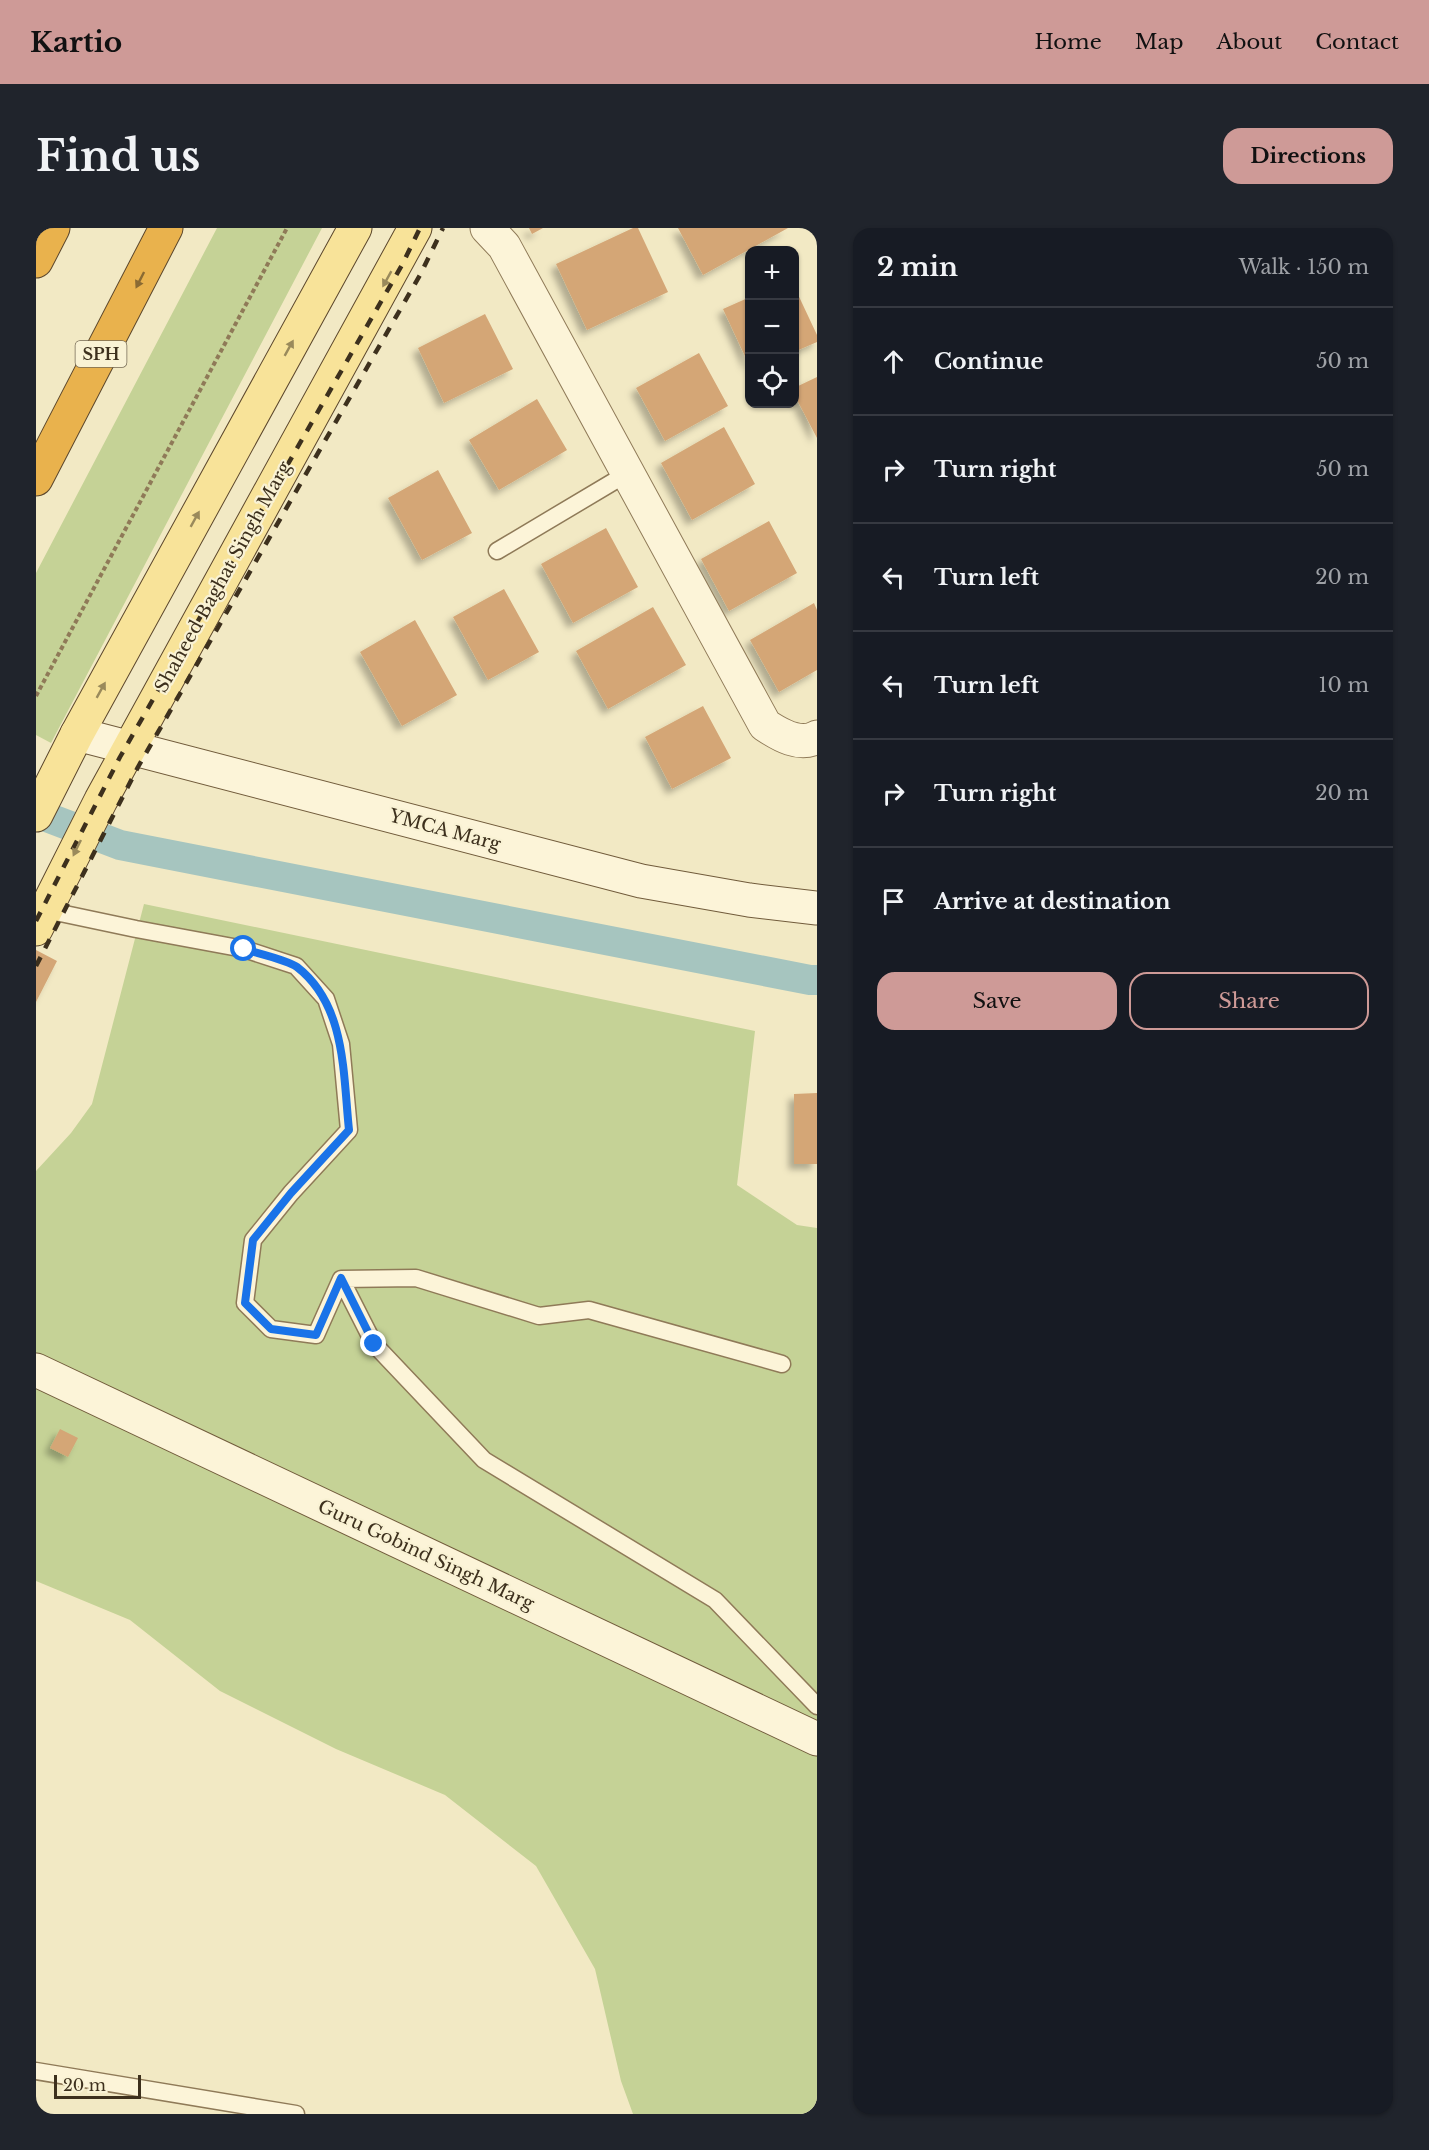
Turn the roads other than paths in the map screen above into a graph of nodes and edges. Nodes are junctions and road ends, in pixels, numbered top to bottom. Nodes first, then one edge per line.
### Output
1 (53, 228) edge
2 (166, 228) edge
3 (355, 228) edge
4 (415, 228) edge
5 (487, 228) edge
6 (36, 261) edge
7 (628, 473) junction
8 (36, 479) edge
9 (497, 551) dead end
10 (77, 734) junction
11 (817, 737) edge
12 (130, 748) junction
13 (36, 815) edge
14 (817, 908) edge
15 (45, 912) edge
16 (341, 1278) junction
17 (782, 1364) dead end
18 (36, 1370) edge
19 (817, 1706) edge
20 (817, 1739) edge
21 (36, 2071) edge
22 (296, 2114) edge

1 - 6 highway
2 -> 8 highway, SPH
10 -> 3 main road
4 -> 12 main road, Shaheed Baghat Singh Marg
5 - 7 street
7 - 9 lane
7 - 11 street
10 - 12 street, YMCA Marg
10 - 13 main road
12 - 14 street, YMCA Marg
12 -> 15 main road, Shaheed Baghat Singh Marg
15 - 16 lane
16 - 17 lane
16 - 19 lane
18 - 20 street, Guru Gobind Singh Marg
21 - 22 lane

